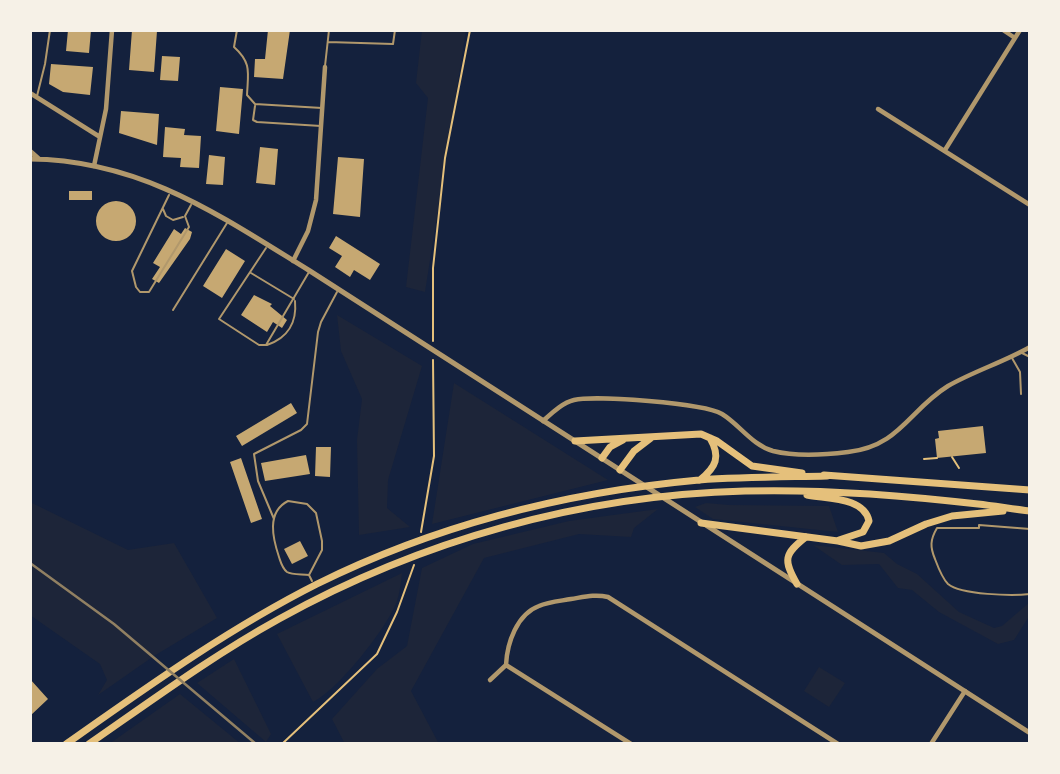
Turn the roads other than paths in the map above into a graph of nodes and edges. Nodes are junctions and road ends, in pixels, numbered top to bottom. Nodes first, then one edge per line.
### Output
1 (50, 30) edge
2 (111, 30) edge
3 (237, 30) edge
4 (329, 30) edge
5 (395, 30) edge
6 (1003, 30) edge
7 (1020, 30) edge
8 (1015, 38) junction
9 (328, 43) junction
10 (325, 67) joint
11 (30, 93) edge
12 (37, 97) junction
13 (255, 104) junction
14 (323, 108) junction
15 (878, 109) dead end
16 (322, 127) junction
17 (100, 137) junction
18 (945, 150) junction
19 (30, 151) edge
20 (30, 159) edge
21 (40, 159) junction
22 (94, 166) junction
23 (170, 190) junction
24 (192, 201) junction
25 (1030, 205) edge
26 (163, 208) junction
27 (185, 216) junction
28 (228, 222) junction
29 (268, 246) junction
30 (293, 261) junction
31 (310, 271) junction
32 (250, 272) junction
33 (338, 290) junction
34 (295, 300) junction
35 (173, 310) dead end
36 (266, 345) junction
37 (1030, 347) edge
38 (1021, 352) junction
39 (1012, 357) junction
40 (1030, 357) edge
41 (1021, 394) dead end
42 (543, 421) junction
43 (653, 438) junction
44 (710, 438) junction
45 (627, 439) junction
46 (575, 441) junction
47 (602, 458) junction
48 (620, 470) junction
49 (827, 475) junction
50 (700, 480) junction
51 (1030, 490) edge
52 (788, 491) junction
53 (1017, 510) junction
54 (1030, 511) edge
55 (274, 519) junction
56 (944, 522) junction
57 (701, 523) junction
58 (1030, 529) edge
59 (806, 537) junction
60 (838, 541) junction
61 (309, 575) junction
62 (797, 584) junction
63 (315, 586) junction
64 (1030, 594) edge
65 (506, 665) junction
66 (490, 680) dead end
67 (965, 691) junction
68 (1030, 733) edge
69 (66, 744) edge
70 (89, 744) edge
71 (631, 744) edge
72 (838, 744) edge
73 (931, 744) edge

1 - 12 lane
2 - 17 street
3 - 13 lane
4 - 9 lane
5 - 9 lane
6 - 8 street
7 - 8 street
8 - 18 street
9 - 10 lane
10 - 14 street
11 - 12 street
12 - 17 street
13 - 14 lane
13 - 16 lane
14 - 16 street
15 - 18 street
16 - 30 street
17 - 22 street
18 - 25 street
19 - 21 street
20 - 21 street
21 - 22 street
22 - 23 street
23 - 24 street
23 - 26 lane
24 - 27 lane
24 - 28 street
26 - 27 lane
26 - 27 lane
28 - 29 street
28 - 35 lane
29 - 30 street
29 - 32 lane
30 - 31 street
31 - 33 street
31 - 34 lane
32 - 34 lane
32 - 36 lane
33 - 42 street
33 - 55 lane
34 - 36 lane
34 - 36 lane
37 - 38 street
38 - 39 street
38 - 40 lane
39 - 41 lane
39 - 42 street
42 - 46 street
43 - 44 highway
43 - 45 highway
43 - 48 highway
44 - 49 highway
44 - 50 highway
45 - 46 highway
45 - 47 highway
46 - 47 street
47 - 48 street
48 - 57 street
49 - 50 highway
49 - 51 highway
50 - 63 highway
52 - 53 highway
52 - 60 highway
52 - 70 highway
53 - 54 highway
53 - 56 highway
55 - 61 lane
55 - 61 lane
56 - 58 lane
56 - 60 highway
56 - 64 lane
57 - 59 highway
57 - 62 street
59 - 60 highway
59 - 62 highway
61 - 63 lane
62 - 67 street
63 - 69 highway
65 - 66 street
65 - 71 street
65 - 72 street
67 - 68 street
67 - 73 street

